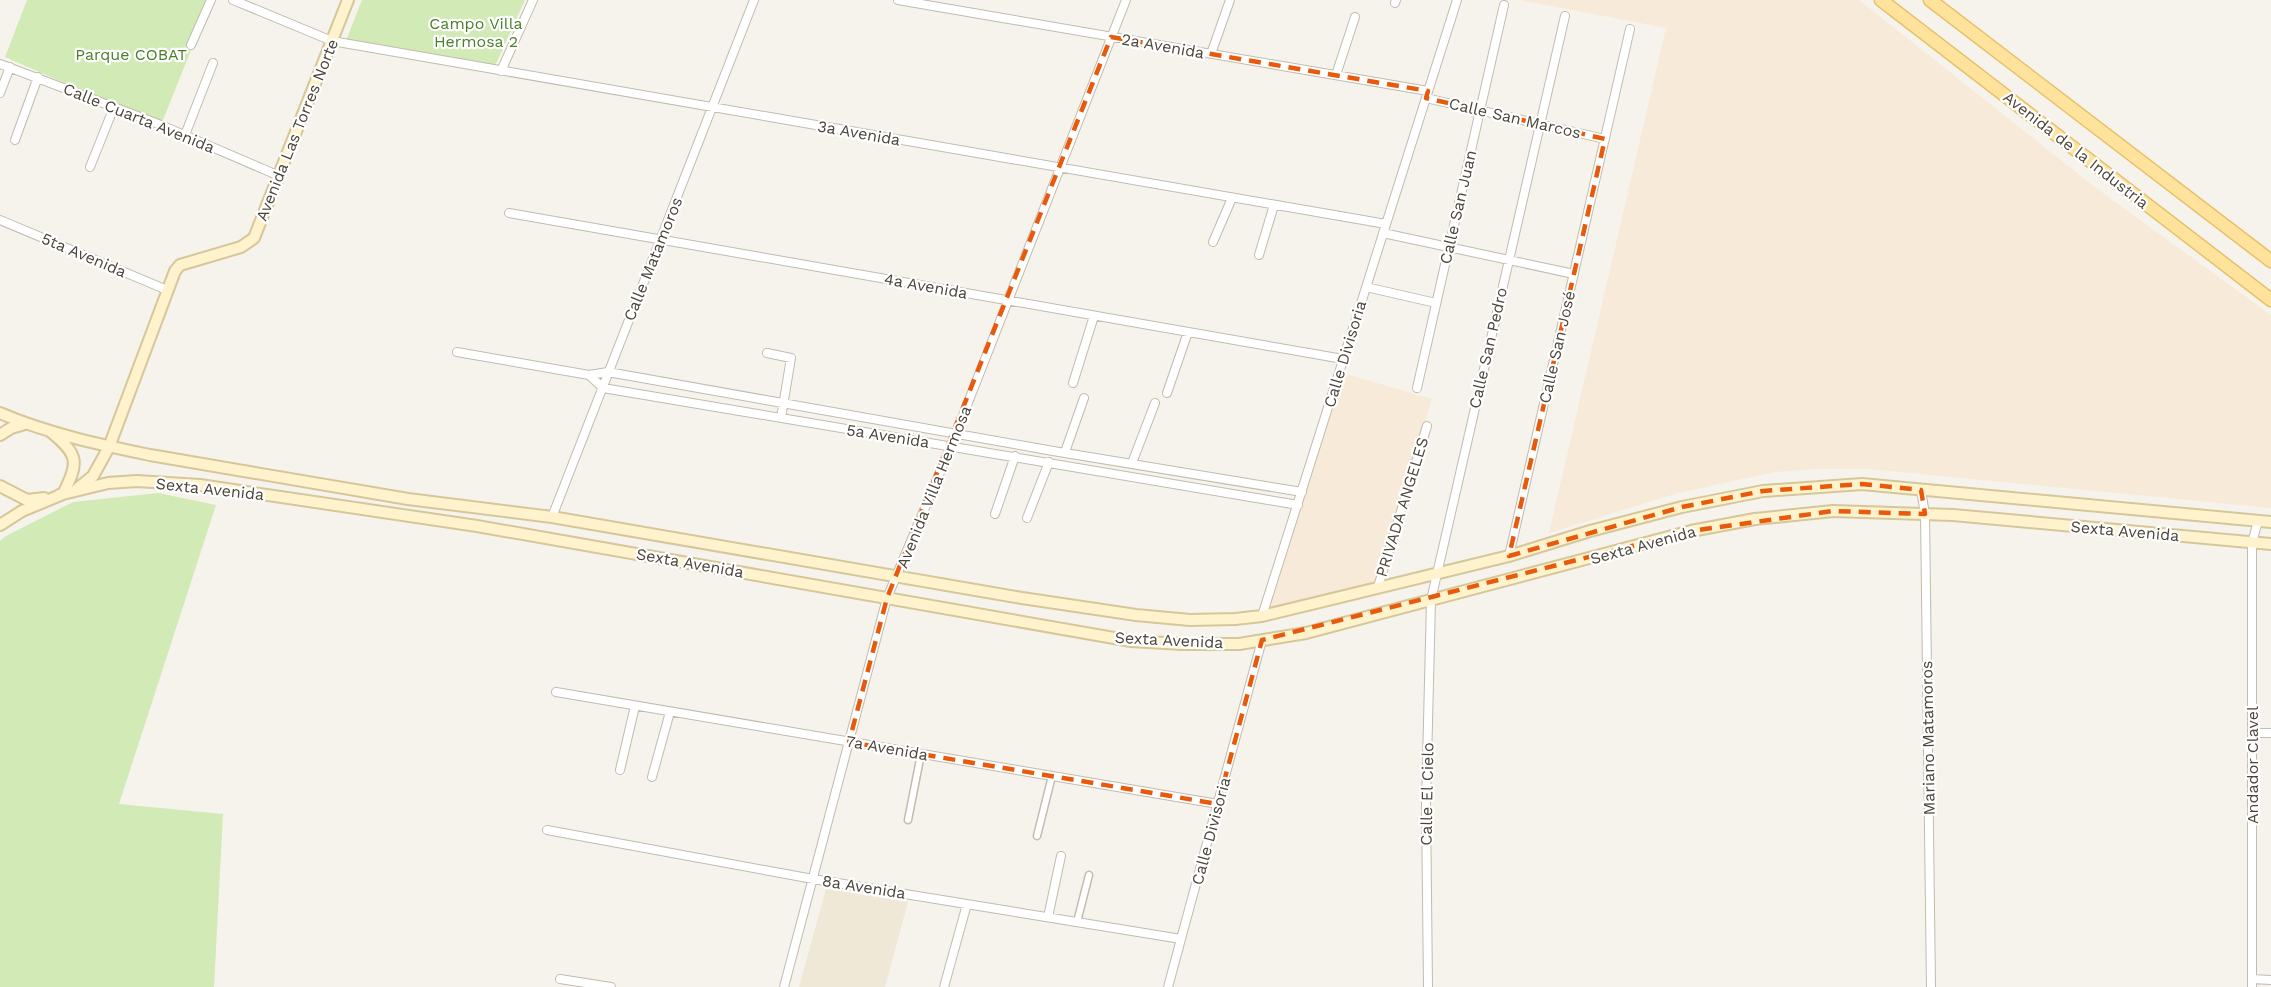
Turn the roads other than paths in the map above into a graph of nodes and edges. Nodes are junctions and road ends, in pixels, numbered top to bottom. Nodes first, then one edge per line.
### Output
1 (211, 0) edge
2 (233, 0) edge
3 (348, 0) edge
4 (532, 0) edge
5 (754, 0) edge
6 (898, 0) edge
7 (1126, 0) edge
8 (1230, 0) edge
9 (1457, 0) edge
10 (1881, 0) edge
11 (1930, 0) edge
12 (1504, 5) dead end
13 (1565, 16) dead end
14 (1355, 17) dead end
15 (1630, 29) dead end
16 (1111, 36) junction
17 (332, 41) junction
18 (191, 45) dead end
19 (1211, 54) junction
20 (213, 63) dead end
21 (0, 64) edge
22 (10, 67) junction
23 (501, 70) junction
24 (1336, 75) junction
25 (39, 77) junction
26 (0, 93) edge
27 (1427, 95) junction
28 (114, 107) junction
29 (712, 108) junction
30 (1480, 110) junction
31 (1540, 123) junction
32 (185, 135) junction
33 (1605, 139) junction
34 (15, 140) dead end
35 (90, 167) dead end
36 (1060, 167) junction
37 (277, 176) junction
38 (1232, 198) junction
39 (1274, 205) junction
40 (509, 213) dead end
41 (0, 220) edge
42 (1386, 224) junction
43 (1383, 233) junction
44 (660, 241) junction
45 (1213, 242) dead end
46 (1449, 247) junction
47 (1259, 255) dead end
48 (1508, 260) junction
49 (2271, 261) edge
50 (1574, 273) junction
51 (1366, 287) junction
52 (167, 290) junction
53 (2271, 300) edge
54 (1008, 301) junction
55 (1436, 303) junction
56 (1094, 316) junction
57 (1188, 332) junction
58 (457, 352) dead end
59 (767, 353) dead end
60 (1343, 359) junction
61 (608, 372) junction
62 (589, 375) junction
63 (1073, 383) dead end
64 (603, 388) junction
65 (1417, 388) dead end
66 (1167, 393) dead end
67 (1084, 398) dead end
68 (784, 403) junction
69 (1155, 403) dead end
70 (0, 413) edge
71 (781, 418) junction
72 (25, 424) junction
73 (1427, 426) dead end
74 (47, 429) junction
75 (956, 434) junction
76 (0, 435) edge
77 (951, 446) junction
78 (110, 447) junction
79 (1065, 452) junction
80 (1015, 456) junction
81 (1049, 462) junction
82 (1121, 462) junction
83 (1132, 463) junction
84 (1180, 471) junction
85 (1118, 474) junction
86 (1176, 484) junction
87 (0, 486) edge
88 (76, 490) junction
89 (1921, 490) junction
90 (1302, 492) junction
91 (63, 494) junction
92 (1298, 505) junction
93 (995, 514) dead end
94 (1925, 514) junction
95 (552, 518) junction
96 (1027, 518) dead end
97 (2258, 521) junction
98 (2271, 522) edge
99 (0, 525) edge
100 (2252, 543) junction
101 (2271, 544) edge
102 (1509, 556) junction
103 (1436, 572) junction
104 (898, 576) junction
105 (1378, 587) junction
106 (888, 598) junction
107 (1431, 600) junction
108 (1262, 616) junction
109 (1262, 640) junction
110 (556, 692) dead end
111 (635, 706) junction
112 (670, 712) junction
113 (2252, 733) junction
114 (2271, 733) edge
115 (849, 742) junction
116 (921, 754) junction
117 (620, 770) dead end
118 (1052, 776) junction
119 (652, 777) dead end
120 (1218, 804) junction
121 (908, 820) dead end
122 (547, 830) dead end
123 (1038, 836) dead end
124 (1061, 856) dead end
125 (1089, 875) dead end
126 (813, 879) junction
127 (967, 904) junction
128 (1048, 918) junction
129 (1077, 922) junction
130 (1181, 939) junction
131 (560, 980) dead end
132 (2271, 980) edge
133 (2252, 983) edge
134 (576, 984) edge
135 (609, 987) edge
136 (784, 987) edge
137 (944, 987) edge
138 (1168, 987) edge
139 (1428, 987) edge
140 (1931, 987) edge

1 - 18 street
2 - 17 street, 3a Avenida
3 - 17 main road, Avenida Las Torres Norte
4 - 23 street
5 - 29 street, Calle Matamoros
6 - 16 street, 2a Avenida
7 - 16 street, Avenida Villa Hermosa
8 - 19 street
9 - 27 street, Calle Divisoria
10 - 53 main road, Avenida de la Industria
11 - 49 main road, Avenida de la Industria
12 - 30 street, Calle San Juan
13 - 31 street, Calle San Pedro
14 - 24 street
15 - 33 street, Calle San José
16 - 19 street, 2a Avenida
16 - 36 street, Avenida Villa Hermosa
17 - 23 street, 3a Avenida
17 - 37 main road, Avenida Las Torres Norte
19 - 24 street, 2a Avenida
20 - 32 street
21 - 22 street, Calle Cuarta Avenida
22 - 25 street, Calle Cuarta Avenida
22 - 26 street
23 - 29 street, 3a Avenida
24 - 27 street, 2a Avenida
25 - 28 street, Calle Cuarta Avenida
25 - 34 street
27 - 30 street, Calle San Marcos
27 - 42 street, Calle Divisoria
28 - 32 street, Calle Cuarta Avenida
28 - 35 street
29 - 36 street, 3a Avenida
29 - 44 street, Calle Matamoros
30 - 31 street, Calle San Marcos
30 - 46 street, Calle San Juan
31 - 33 street, Calle San Marcos
31 - 48 street, Calle San Pedro
32 - 37 street, Calle Cuarta Avenida
33 - 50 street, Calle San José
36 - 38 street, 3a Avenida
36 - 54 street, Avenida Villa Hermosa
37 - 52 main road, Avenida Las Torres Norte
38 - 39 street, 3a Avenida
38 - 45 street
39 - 42 street, 3a Avenida
39 - 47 street
40 - 44 street, 4a Avenida
41 - 52 street, 5ta Avenida
42 - 43 street, Calle Divisoria
43 - 46 street
43 - 51 street, Calle Divisoria
44 - 54 street, 4a Avenida
44 - 61 street, Calle Matamoros
46 - 48 street
46 - 55 street, Calle San Juan
48 - 50 street
48 - 103 street, Calle San Pedro
50 - 102 street, Calle San José
51 - 55 street
51 - 60 street, Calle Divisoria
52 - 78 main road, Avenida Las Torres Norte
54 - 56 street, 4a Avenida
54 - 75 street, Avenida Villa Hermosa
55 - 65 street, Calle San Juan
56 - 57 street, 4a Avenida
56 - 63 street
57 - 60 street, 4a Avenida
57 - 66 street
58 - 62 street, 5a Avenida
59 - 68 street
60 - 90 street, Calle Divisoria
61 - 62 street, 5a Avenida
61 - 64 street, Calle Matamoros
61 - 68 street, 5a Avenida
62 - 64 street
64 - 71 street, 5a Avenida
64 - 95 street, Calle Matamoros
67 - 79 street
68 - 71 street
68 - 75 street, 5a Avenida
69 - 83 street
70 - 72 main road, Sexta Avenida
71 - 77 street, 5a Avenida
72 - 74 main road, Sexta Avenida
72 - 76 main road
73 - 105 street, PRIVADA ANGELES
74 - 78 main road, Sexta Avenida
74 - 91 main road
75 - 77 street, Avenida Villa Hermosa
75 - 79 street, 5a Avenida
77 - 80 street, 5a Avenida
77 - 104 street, Avenida Villa Hermosa
78 - 88 main road, Avenida Las Torres Norte
78 - 95 main road, Sexta Avenida
79 - 82 street, 5a Avenida
80 - 81 street, 5a Avenida
80 - 93 street
81 - 85 street, 5a Avenida
81 - 96 street
82 - 83 street, 5a Avenida
82 - 85 street
83 - 84 street, 5a Avenida
84 - 86 street
84 - 90 street, 5a Avenida
85 - 86 street, 5a Avenida
86 - 92 street, 5a Avenida
87 - 91 main road
88 - 91 main road, Sexta Avenida
88 - 106 main road, Sexta Avenida
89 - 94 street, Mariano Matamoros
89 - 97 main road, Sexta Avenida
89 - 102 main road, Sexta Avenida
90 - 92 street, Calle Divisoria
91 - 99 main road, Sexta Avenida
92 - 108 street, Calle Divisoria
94 - 100 main road, Sexta Avenida
94 - 107 main road, Sexta Avenida
94 - 140 street, Mariano Matamoros
95 - 104 main road, Sexta Avenida
97 - 98 main road, Sexta Avenida
97 - 100 street, Andador Clavel
100 - 101 main road, Sexta Avenida
100 - 113 street, Andador Clavel
102 - 103 main road, Sexta Avenida
103 - 105 main road, Sexta Avenida
103 - 107 street, Calle San Pedro
104 - 106 street, Avenida Villa Hermosa
104 - 108 main road, Sexta Avenida
105 - 108 main road, Sexta Avenida
106 - 109 main road, Sexta Avenida
106 - 115 street, Avenida Villa Hermosa
107 - 109 main road, Sexta Avenida
107 - 139 street, Calle El Cielo
109 - 120 street, Calle Divisoria
110 - 111 street, 7a Avenida
111 - 112 street, 7a Avenida
111 - 117 street
112 - 115 street, 7a Avenida
112 - 119 street
113 - 114 street
113 - 133 street, Andador Clavel
115 - 116 street, 7a Avenida
115 - 126 street, Avenida Villa Hermosa
116 - 118 street, 7a Avenida
116 - 121 street
118 - 120 street, 7a Avenida
118 - 123 street
120 - 130 street, Calle Divisoria
122 - 126 street, 8a Avenida
124 - 128 street
125 - 129 street
126 - 127 street, 8a Avenida
126 - 136 street, Avenida Villa Hermosa
127 - 128 street, 8a Avenida
127 - 137 street
128 - 129 street, 8a Avenida
129 - 130 street, 8a Avenida
130 - 138 street, Calle Divisoria
131 - 134 street
132 - 133 street
134 - 135 street

